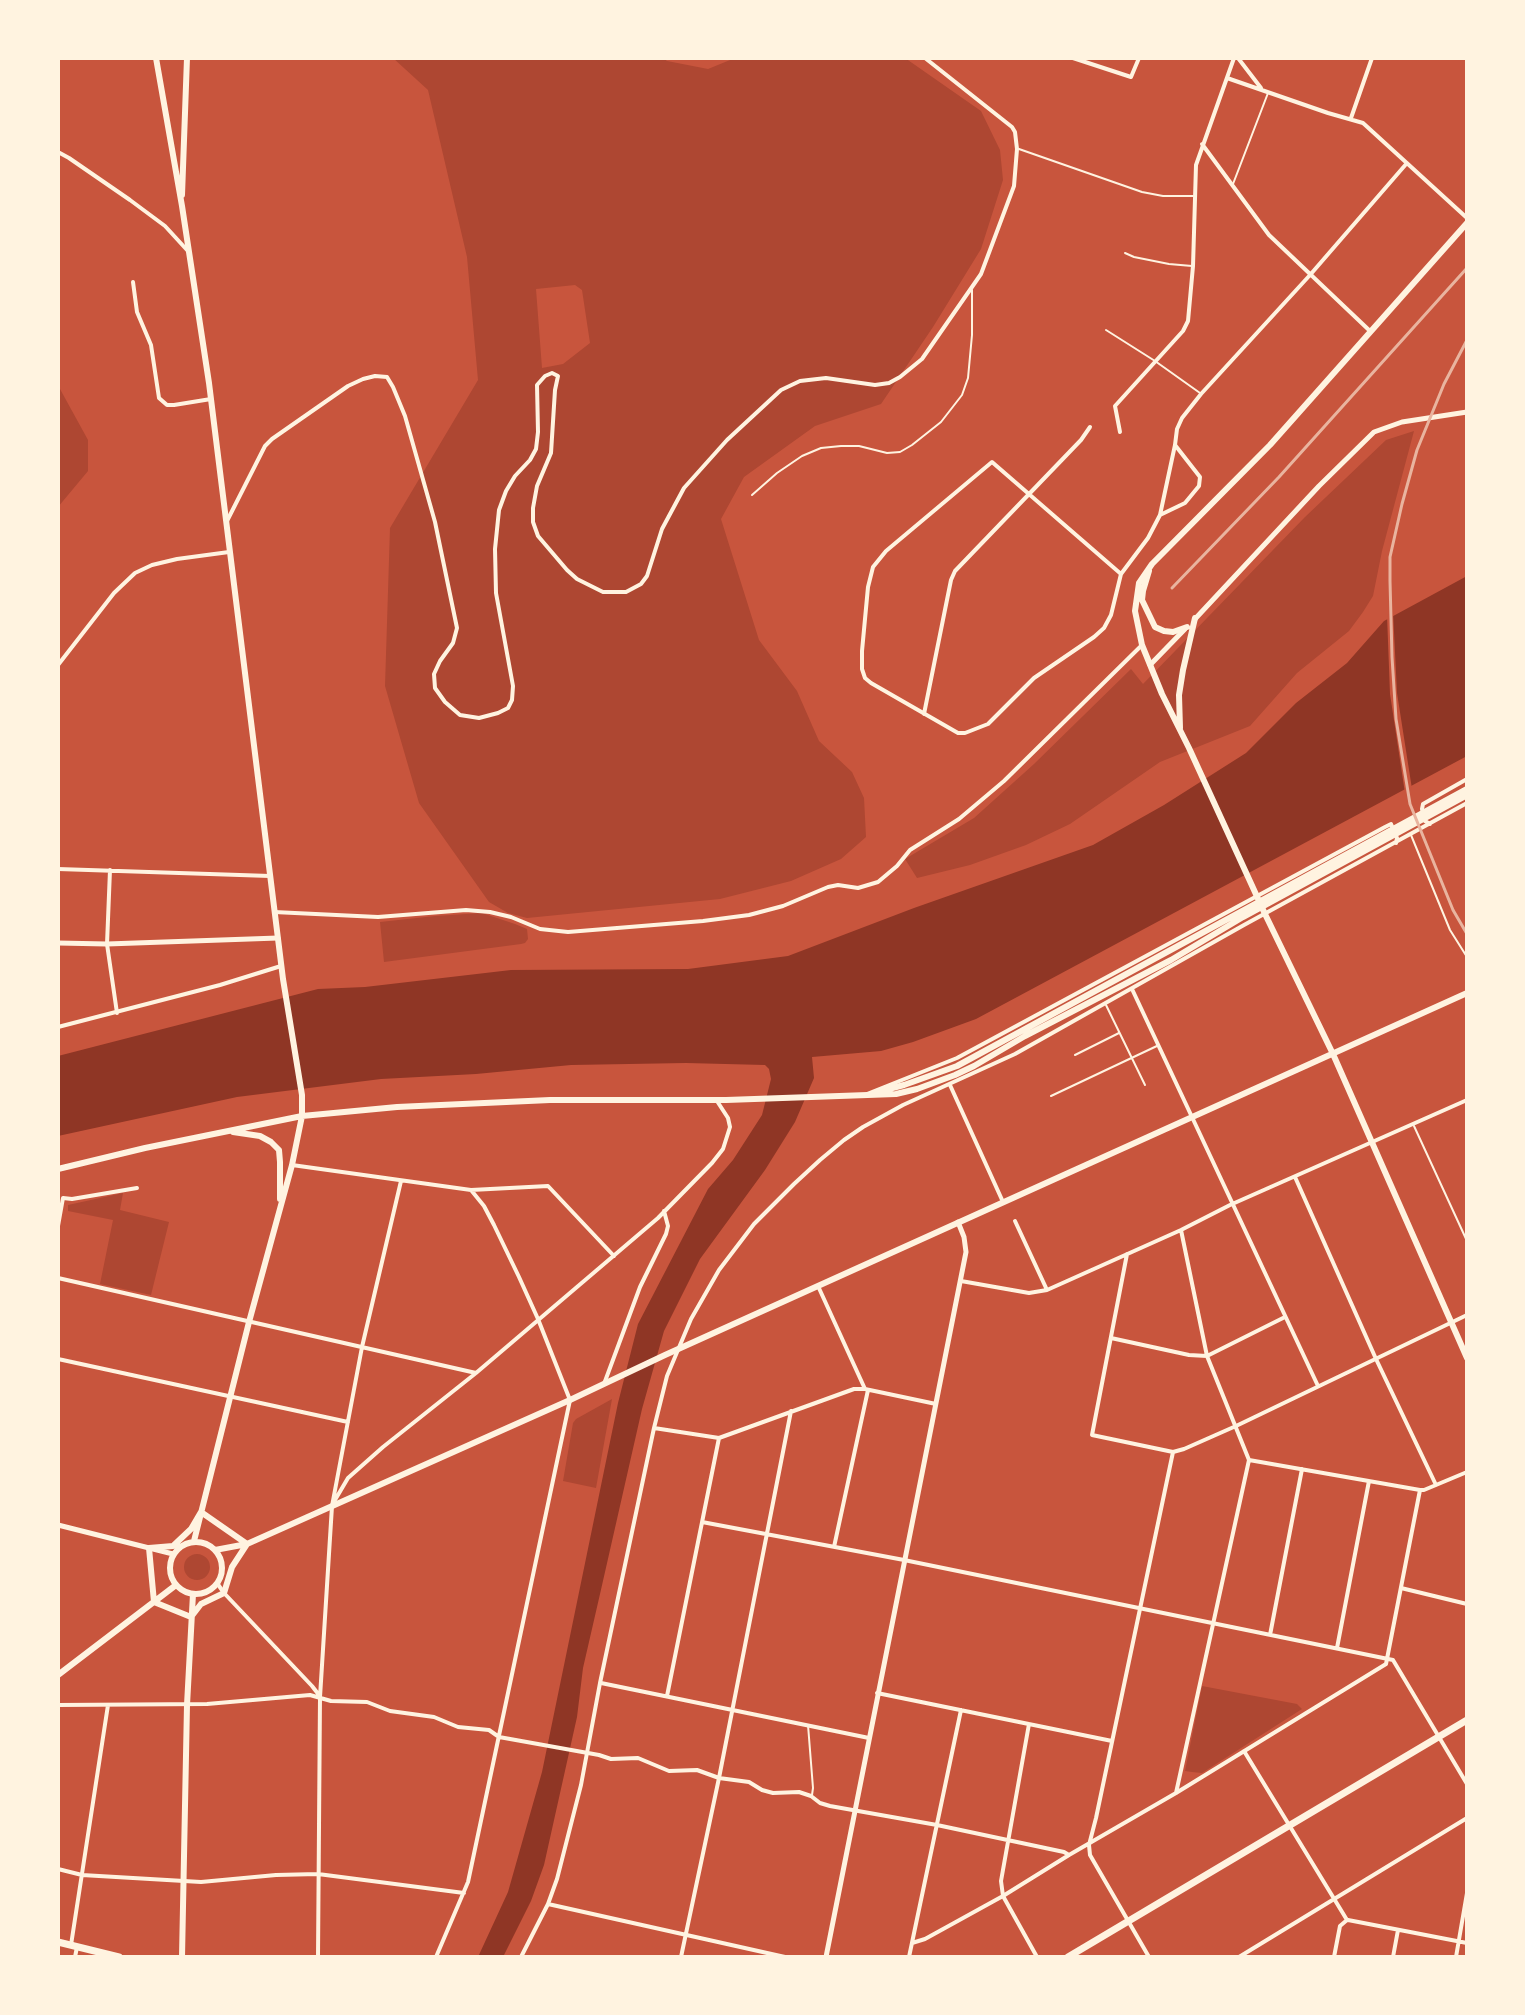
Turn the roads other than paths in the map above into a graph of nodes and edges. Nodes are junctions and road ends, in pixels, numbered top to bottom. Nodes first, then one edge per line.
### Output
1 (156, 58) edge
2 (187, 58) edge
3 (925, 58) edge
4 (1073, 58) edge
5 (1139, 58) edge
6 (1236, 58) edge
7 (1372, 58) edge
8 (1089, 60) edge
9 (1227, 78) junction
10 (1262, 89) junction
11 (1268, 91) junction
12 (1351, 118) junction
13 (1202, 144) junction
14 (1017, 149) junction
15 (58, 152) edge
16 (1407, 163) junction
17 (1233, 185) junction
18 (1194, 196) junction
19 (182, 206) junction
20 (1467, 221) edge
21 (189, 252) junction
22 (1125, 253) dead end
23 (1193, 266) junction
24 (1310, 275) junction
25 (133, 282) dead end
26 (972, 285) junction
27 (1106, 330) dead end
28 (1370, 331) junction
29 (1155, 361) junction
30 (1201, 394) junction
31 (211, 399) junction
32 (1467, 412) edge
33 (1090, 427) dead end
34 (1120, 432) dead end
35 (1175, 445) junction
36 (752, 495) dead end
37 (1028, 495) junction
38 (1160, 515) junction
39 (226, 523) junction
40 (229, 552) junction
41 (1152, 564) junction
42 (1121, 574) junction
43 (1195, 618) junction
44 (1187, 627) junction
45 (1142, 645) junction
46 (58, 665) edge
47 (1150, 665) junction
48 (924, 714) junction
49 (1180, 732) junction
50 (1467, 779) edge
51 (1467, 792) edge
52 (1467, 803) edge
53 (1430, 824) junction
54 (1410, 835) junction
55 (1396, 843) junction
56 (58, 869) edge
57 (110, 870) junction
58 (270, 876) junction
59 (1257, 897) junction
60 (274, 912) junction
61 (1265, 914) junction
62 (278, 938) junction
63 (58, 943) edge
64 (107, 944) junction
65 (1467, 957) edge
66 (281, 966) junction
67 (1132, 989) junction
68 (1467, 993) edge
69 (1093, 997) junction
70 (1105, 1004) junction
71 (117, 1013) junction
72 (58, 1027) edge
73 (1120, 1032) junction
74 (1159, 1045) junction
75 (1333, 1054) junction
76 (1075, 1055) dead end
77 (1133, 1058) junction
78 (974, 1066) junction
79 (950, 1085) junction
80 (1145, 1085) dead end
81 (867, 1094) junction
82 (1051, 1096) dead end
83 (1467, 1100) edge
84 (717, 1101) junction
85 (302, 1116) junction
86 (1193, 1116) junction
87 (1412, 1123) junction
88 (225, 1131) junction
89 (1371, 1142) junction
90 (292, 1165) junction
91 (58, 1169) edge
92 (1295, 1177) junction
93 (401, 1181) junction
94 (137, 1188) dead end
95 (471, 1190) junction
96 (1003, 1202) junction
97 (1233, 1203) junction
98 (279, 1211) junction
99 (664, 1211) junction
100 (1015, 1221) dead end
101 (958, 1222) junction
102 (58, 1226) edge
103 (1181, 1230) junction
104 (1467, 1241) edge
105 (1127, 1254) junction
106 (614, 1256) junction
107 (58, 1278) edge
108 (961, 1281) junction
109 (818, 1286) junction
110 (1047, 1290) junction
111 (1467, 1315) edge
112 (1285, 1317) junction
113 (538, 1319) junction
114 (249, 1322) junction
115 (1452, 1322) junction
116 (1111, 1338) junction
117 (362, 1347) junction
118 (677, 1349) junction
119 (1207, 1356) junction
120 (1467, 1358) edge
121 (58, 1359) edge
122 (1376, 1359) junction
123 (476, 1373) junction
124 (604, 1384) junction
125 (1318, 1386) junction
126 (867, 1390) junction
127 (230, 1398) junction
128 (570, 1400) junction
129 (937, 1404) junction
130 (791, 1411) junction
131 (348, 1422) junction
132 (1236, 1426) junction
133 (654, 1428) junction
134 (719, 1438) junction
135 (1173, 1452) junction
136 (1249, 1460) junction
137 (1302, 1469) junction
138 (1467, 1472) edge
139 (1369, 1481) junction
140 (1436, 1485) junction
141 (1420, 1490) junction
142 (332, 1506) junction
143 (201, 1512) junction
144 (702, 1522) junction
145 (58, 1525) edge
146 (766, 1534) junction
147 (194, 1541) junction
148 (247, 1544) junction
149 (834, 1547) junction
150 (149, 1548) junction
151 (215, 1550) junction
152 (173, 1554) junction
153 (904, 1560) junction
154 (217, 1583) junction
155 (176, 1585) junction
156 (1401, 1588) junction
157 (224, 1593) junction
158 (193, 1594) junction
159 (154, 1602) junction
160 (1467, 1604) edge
161 (1140, 1608) junction
162 (191, 1617) junction
163 (1214, 1623) junction
164 (1270, 1635) junction
165 (1337, 1648) junction
166 (1387, 1658) junction
167 (58, 1675) edge
168 (600, 1683) junction
169 (877, 1693) junction
170 (667, 1696) junction
171 (320, 1697) junction
172 (58, 1705) edge
173 (108, 1705) junction
174 (187, 1705) junction
175 (732, 1709) junction
176 (961, 1710) junction
177 (1467, 1720) edge
178 (808, 1724) junction
179 (1029, 1724) junction
180 (499, 1737) junction
181 (1439, 1737) junction
182 (869, 1738) junction
183 (1112, 1741) junction
184 (1244, 1751) junction
185 (588, 1753) junction
186 (719, 1778) junction
187 (1467, 1784) edge
188 (1176, 1793) junction
189 (811, 1796) junction
190 (855, 1811) junction
191 (1467, 1818) edge
192 (937, 1825) junction
193 (1290, 1825) junction
194 (1007, 1840) junction
195 (1089, 1845) junction
196 (1069, 1855) junction
197 (58, 1869) edge
198 (318, 1874) junction
199 (82, 1875) junction
200 (184, 1881) junction
201 (464, 1893) junction
202 (1467, 1893) edge
203 (1003, 1896) junction
204 (1334, 1900) junction
205 (548, 1904) junction
206 (1347, 1920) junction
207 (1129, 1922) junction
208 (1398, 1930) junction
209 (686, 1934) junction
210 (58, 1942) edge
211 (1459, 1942) junction
212 (912, 1943) junction
213 (1467, 1943) edge
214 (74, 1946) junction
215 (75, 1957) edge
216 (119, 1957) edge
217 (182, 1957) edge
218 (318, 1957) edge
219 (436, 1957) edge
220 (521, 1957) edge
221 (681, 1957) edge
222 (785, 1957) edge
223 (826, 1957) edge
224 (909, 1957) edge
225 (1037, 1957) edge
226 (1068, 1957) edge
227 (1149, 1957) edge
228 (1239, 1957) edge
229 (1334, 1957) edge
230 (1393, 1957) edge
231 (1456, 1957) edge

1 - 19 main road
2 - 19 main road
3 - 14 street
4 - 8 street
5 - 8 street
6 - 9 street
6 - 10 street
7 - 12 street
9 - 10 street
9 - 13 street
10 - 11 street
11 - 12 street
11 - 17 lane
12 - 16 street
13 - 17 street
13 - 18 street
14 - 18 lane
14 - 26 street
15 - 21 street
16 - 20 street
16 - 24 street
17 - 24 street
18 - 23 street
19 - 21 main road
20 - 28 main road
21 - 31 main road
22 - 23 lane
23 - 29 street
24 - 28 street
24 - 30 street
25 - 31 street
26 - 36 lane
26 - 39 street
27 - 29 lane
28 - 41 main road
29 - 30 lane
29 - 34 street
30 - 35 street
31 - 39 main road
32 - 43 street
33 - 37 street
35 - 38 street
35 - 38 street
37 - 42 street
37 - 48 street
37 - 48 street
38 - 42 street
39 - 40 main road
40 - 46 street
40 - 58 main road
41 - 44 main road
41 - 45 main road
42 - 48 street
43 - 44 street
43 - 49 main road
44 - 47 street
45 - 47 main road
45 - 60 street
47 - 49 main road
49 - 59 main road
50 - 53 street
51 - 69 main road
52 - 53 street
53 - 54 street
54 - 55 street
54 - 65 lane
55 - 59 street
55 - 61 street
56 - 57 street
57 - 58 street
57 - 64 street
58 - 60 main road
59 - 61 main road
59 - 81 street
60 - 62 main road
61 - 67 street
61 - 75 main road
62 - 64 street
62 - 66 main road
63 - 64 street
64 - 71 street
66 - 71 street
66 - 85 main road
67 - 70 street
67 - 74 street
68 - 75 main road
69 - 78 main road
69 - 81 main road
70 - 73 lane
70 - 79 street
71 - 72 street
73 - 76 lane
73 - 77 lane
74 - 77 lane
74 - 86 street
75 - 86 main road
75 - 89 main road
77 - 80 lane
77 - 82 lane
78 - 79 street
78 - 81 main road
79 - 96 street
79 - 118 street
81 - 84 main road
83 - 87 street
84 - 85 main road
84 - 99 street
85 - 88 main road
85 - 90 main road
86 - 96 main road
86 - 97 street
87 - 89 street
87 - 104 lane
88 - 91 main road
88 - 98 main road
89 - 92 street
89 - 115 main road
90 - 93 street
90 - 98 main road
92 - 97 street
92 - 122 street
93 - 95 street
93 - 117 street
94 - 102 street
95 - 106 street
95 - 113 street
96 - 101 main road
97 - 103 street
97 - 112 street
98 - 114 main road
99 - 106 street
99 - 124 street
100 - 110 street
101 - 108 street
101 - 109 main road
103 - 105 street
103 - 119 street
105 - 110 street
105 - 116 street
106 - 113 street
107 - 114 street
108 - 110 street
108 - 129 street
109 - 118 main road
109 - 126 street
111 - 115 street
112 - 119 street
112 - 125 street
113 - 123 street
113 - 128 street
114 - 117 street
114 - 127 main road
115 - 120 main road
115 - 122 street
116 - 119 street
116 - 135 street
117 - 123 street
117 - 131 street
118 - 124 main road
118 - 133 street
119 - 132 street
121 - 127 street
122 - 125 street
122 - 140 street
123 - 142 street
124 - 128 main road
125 - 132 street
126 - 129 street
126 - 130 street
126 - 149 street
127 - 131 street
127 - 143 main road
128 - 142 main road
128 - 180 street
129 - 153 street
130 - 134 street
130 - 146 street
131 - 142 street
132 - 135 street
132 - 136 street
133 - 134 street
133 - 168 street
134 - 144 street
135 - 161 street
136 - 137 street
136 - 163 street
137 - 139 street
137 - 164 street
138 - 140 street
139 - 141 street
139 - 165 street
140 - 141 street
141 - 156 street
142 - 148 main road
142 - 171 street
143 - 147 main road
143 - 148 main road
143 - 150 main road
144 - 146 street
144 - 170 street
145 - 150 street
146 - 149 street
146 - 175 street
147 - 151 main road
147 - 152 main road
148 - 151 main road
148 - 157 main road
149 - 153 street
150 - 152 street
150 - 159 main road
151 - 154 main road
152 - 155 main road
153 - 161 street
153 - 169 street
154 - 157 street
154 - 158 main road
155 - 158 main road
155 - 159 main road
156 - 160 street
156 - 166 street
157 - 162 main road
157 - 171 street
158 - 162 main road
159 - 162 main road
159 - 167 main road
161 - 163 street
161 - 183 street
162 - 174 main road
163 - 164 street
163 - 188 street
164 - 165 street
165 - 166 street
166 - 181 street
166 - 184 street
168 - 170 street
168 - 185 street
169 - 176 street
169 - 182 street
170 - 175 street
171 - 174 street
171 - 180 street
171 - 198 street
172 - 173 street
173 - 174 street
173 - 199 street
174 - 200 main road
175 - 178 street
175 - 186 street
176 - 179 street
176 - 192 street
177 - 181 main road
178 - 182 street
178 - 189 lane
179 - 183 street
179 - 194 street
180 - 185 street
180 - 201 street
181 - 187 street
181 - 193 main road
182 - 190 street
183 - 195 street
184 - 188 street
184 - 193 street
185 - 186 street
185 - 205 street
186 - 189 street
186 - 209 street
188 - 195 street
189 - 190 street
190 - 192 street
190 - 223 street
191 - 204 street
192 - 194 street
192 - 212 street
193 - 204 street
193 - 207 main road
194 - 196 street
194 - 203 street
195 - 196 street
195 - 207 street
196 - 203 street
197 - 199 street
198 - 200 street
198 - 201 street
198 - 218 street
199 - 200 street
199 - 214 street
200 - 217 main road
201 - 219 street
202 - 211 street
203 - 212 street
203 - 225 street
204 - 206 street
204 - 228 street
205 - 209 street
205 - 220 street
206 - 208 street
206 - 229 street
207 - 226 main road
207 - 227 street
208 - 211 street
208 - 230 street
209 - 221 street
209 - 222 street
210 - 214 main road
211 - 213 street
211 - 231 street
212 - 224 street
214 - 215 street
214 - 216 main road

